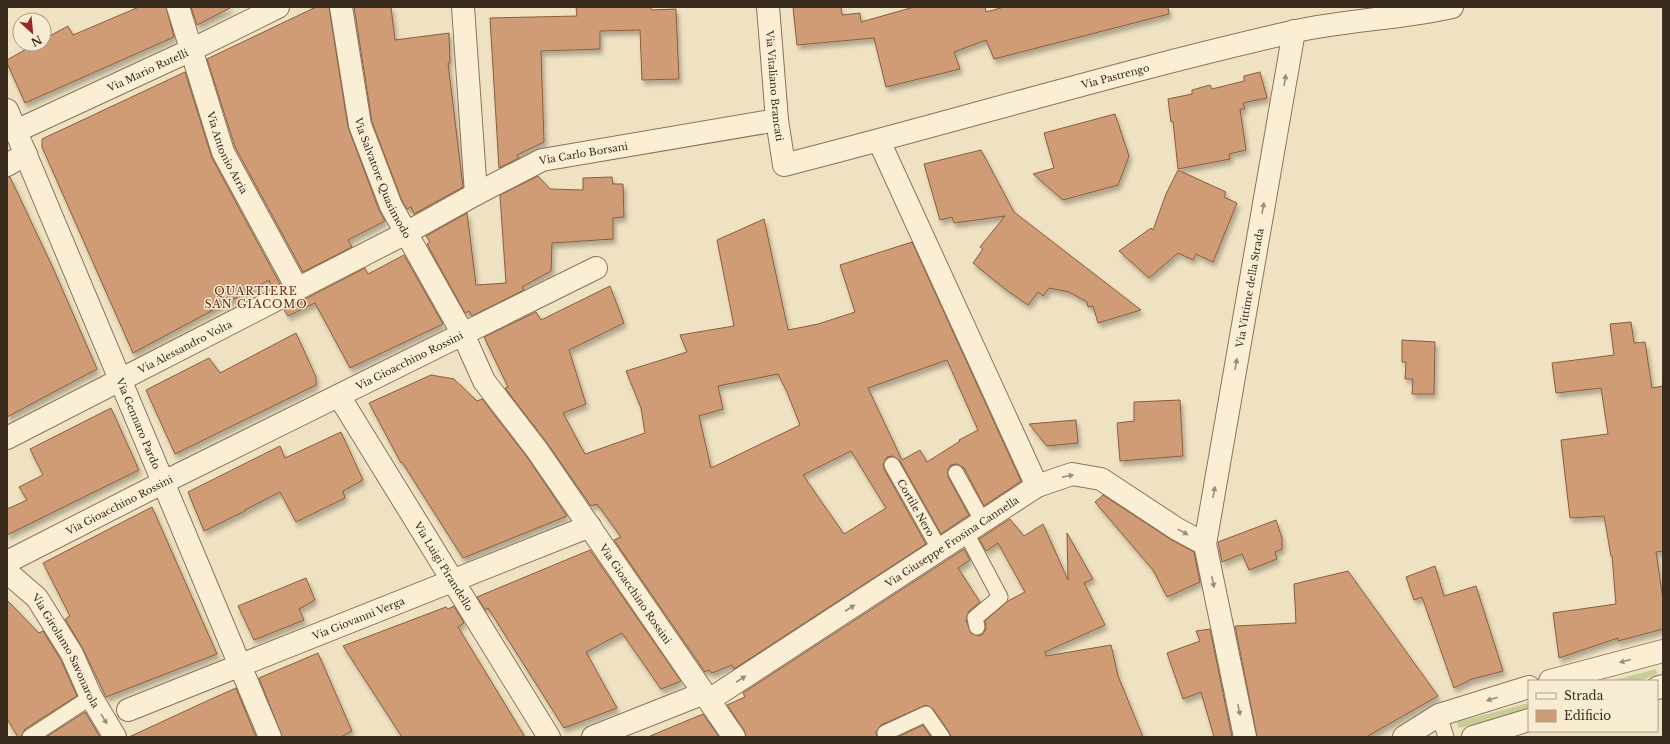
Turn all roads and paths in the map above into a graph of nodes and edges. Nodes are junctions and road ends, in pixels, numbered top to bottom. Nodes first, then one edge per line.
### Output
1 (178, 7) edge
2 (278, 7) edge
3 (341, 7) edge
4 (463, 7) edge
5 (768, 7) edge
6 (1446, 8) edge
7 (1294, 31) junction
8 (191, 50) junction
9 (7, 110) edge
10 (777, 120) junction
11 (16, 131) junction
12 (879, 141) junction
13 (26, 154) junction
14 (7, 164) edge
15 (784, 165) joint
16 (476, 194) junction
17 (406, 233) junction
18 (596, 268) dead end
19 (297, 288) junction
20 (463, 334) junction
21 (121, 379) junction
22 (339, 396) junction
23 (7, 438) edge
24 (892, 465) dead end
25 (956, 473) dead end
26 (164, 482) junction
27 (1037, 486) junction
28 (590, 526) junction
29 (975, 528) junction
30 (1205, 544) junction
31 (940, 550) junction
32 (7, 562) edge
33 (7, 572) edge
34 (453, 581) junction
35 (977, 627) dead end
36 (1663, 651) edge
37 (240, 666) junction
38 (1554, 680) edge
39 (1528, 687) edge
40 (91, 697) junction
41 (706, 697) junction
42 (128, 710) dead end
43 (1439, 715) junction
44 (1528, 720) edge
45 (885, 733) dead end
46 (30, 737) edge
47 (115, 737) edge
48 (270, 737) edge
49 (549, 737) edge
50 (593, 737) edge
51 (734, 737) edge
52 (942, 737) edge
53 (1245, 737) edge
54 (1404, 737) edge
55 (1446, 737) edge
56 (1473, 737) edge

1 - 8 street, Via Antonio Atria
2 - 8 street, Via Mario Rutelli
3 - 17 street, Via Salvatore Quasimodo
4 - 16 street
5 - 10 street, Via Vitaliano Brancati
6 - 7 street, Via Pastrengo
7 - 12 street, Via Pastrengo
30 -> 7 street, Via Vittime della Strada
8 - 11 street, Via Mario Rutelli
8 - 19 street, Via Antonio Atria
9 - 11 street, Via Gennaro Pardo
10 - 15 street, Via Vitaliano Brancati
10 - 16 street, Via Carlo Borsani
11 - 13 street, Via Gennaro Pardo
12 - 15 street, Via Pastrengo
12 - 27 street
13 - 14 street
13 - 21 street, Via Gennaro Pardo
16 - 17 street, Via Carlo Borsani
17 - 19 street, Via Alessandro Volta
17 - 20 street, Via Salvatore Quasimodo
18 - 20 street
19 - 21 street, Via Alessandro Volta
20 - 22 street, Via Gioacchino Rossini
20 - 28 street, Via Gioacchino Rossini
21 - 23 street, Via Alessandro Volta
21 - 26 street, Via Gennaro Pardo
22 - 26 street, Via Gioacchino Rossini
22 - 34 street, Via Luigi Pirandello
24 - 31 lane, Cortile Nero
25 - 29 lane
26 - 32 street, Via Gioacchino Rossini
26 - 37 street, Via Gennaro Pardo
27 - 29 street, Via Giuseppe Frosina Cannella
27 -> 30 street, Via Giuseppe Frosina Cannella
28 - 34 street, Via Giovanni Verga
28 - 41 street, Via Gioacchino Rossini
29 - 31 street, Via Giuseppe Frosina Cannella
29 - 35 lane
30 -> 53 street
41 -> 31 street, Via Giuseppe Frosina Cannella
33 - 40 street, Via Girolamo Savonarola
34 - 37 street, Via Giovanni Verga
34 - 49 street, Via Luigi Pirandello
36 -> 38 street
37 - 42 street, Via Giovanni Verga
37 - 48 street, Via Gennaro Pardo
39 -> 43 street
40 - 46 lane
40 -> 47 street, Via Girolamo Savonarola
41 - 50 street, Via Giuseppe Frosina Cannella
41 - 51 street, Via Gioacchino Rossini
43 - 54 street
43 - 55 lane
44 - 56 street
45 - 52 lane

